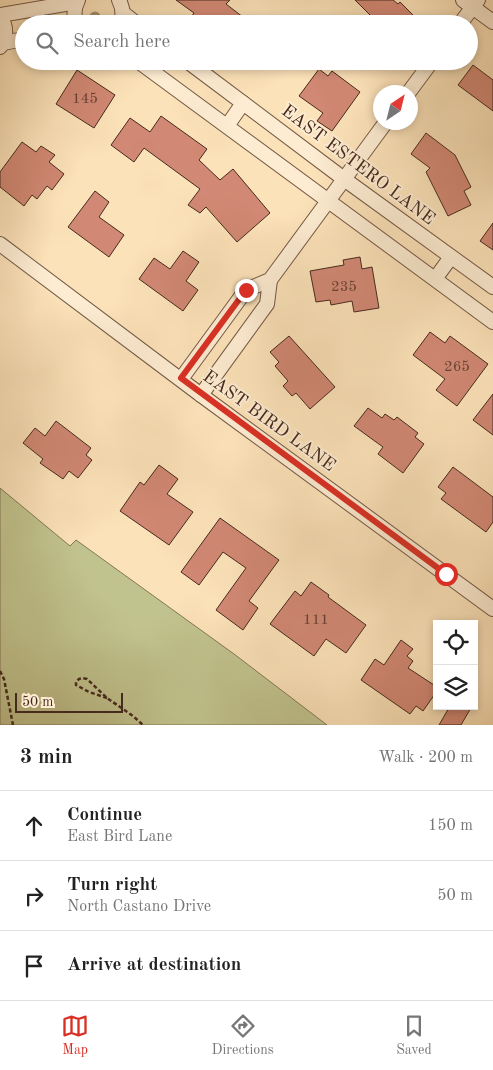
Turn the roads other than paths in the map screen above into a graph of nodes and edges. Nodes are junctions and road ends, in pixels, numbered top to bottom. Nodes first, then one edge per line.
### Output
1 (77, 1) edge
2 (471, 2) edge
3 (74, 15) edge
4 (464, 15) edge
5 (0, 16) edge
6 (493, 22) edge
7 (15, 41) edge
8 (2, 45) edge
9 (150, 70) edge
10 (199, 70) edge
11 (425, 70) edge
12 (414, 85) edge
13 (243, 103) junction
14 (227, 126) junction
15 (380, 130) edge
16 (344, 179) junction
17 (328, 200) junction
18 (0, 244) edge
19 (451, 257) junction
20 (435, 279) junction
21 (270, 280) junction
22 (493, 287) edge
23 (493, 322) edge
24 (181, 378) junction
25 (202, 395) junction
26 (493, 609) edge

1 - 3 street
1 - 5 street
2 - 4 street
2 - 6 street
5 - 8 street
7 - 8 street
9 - 14 street
10 - 13 street, EAST ESTERO LANE
11 - 12 street
13 - 14 street
13 - 16 street, EAST ESTERO LANE
14 - 17 street
15 - 16 street
16 - 17 street
16 - 19 street, EAST ESTERO LANE
17 - 20 street
17 - 21 street
18 - 24 street, EAST BIRD LANE
19 - 20 street
19 - 22 street, EAST ESTERO LANE
20 - 23 street
21 - 24 street
21 - 25 street
24 - 25 street, EAST BIRD LANE
25 - 26 street, EAST BIRD LANE

